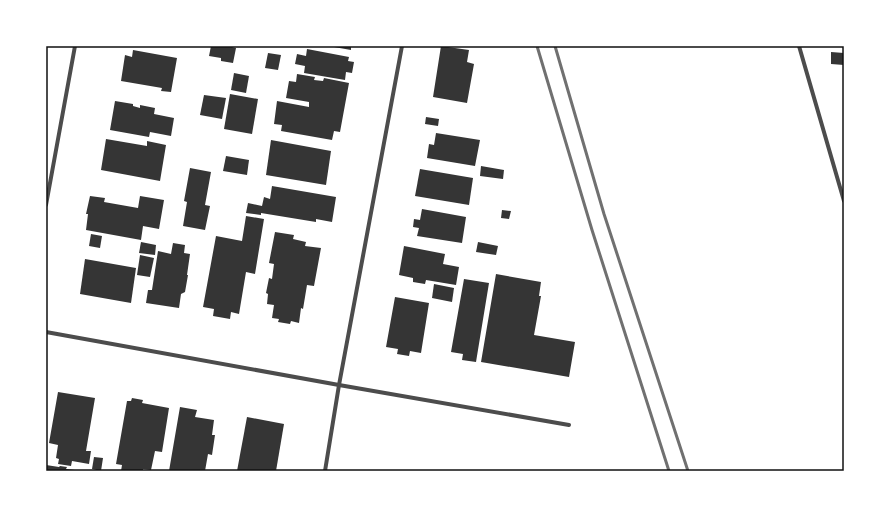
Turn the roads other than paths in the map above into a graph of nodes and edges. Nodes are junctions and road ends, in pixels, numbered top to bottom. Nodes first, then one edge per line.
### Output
1 (75, 46) edge
2 (402, 46) edge
3 (799, 46) edge
4 (844, 202) edge
5 (46, 204) edge
6 (46, 332) edge
7 (339, 385) junction
8 (569, 424) dead end
9 (325, 471) edge

1 - 5 street
2 - 7 street
3 - 4 street
6 - 7 street
7 - 8 street
7 - 9 street

